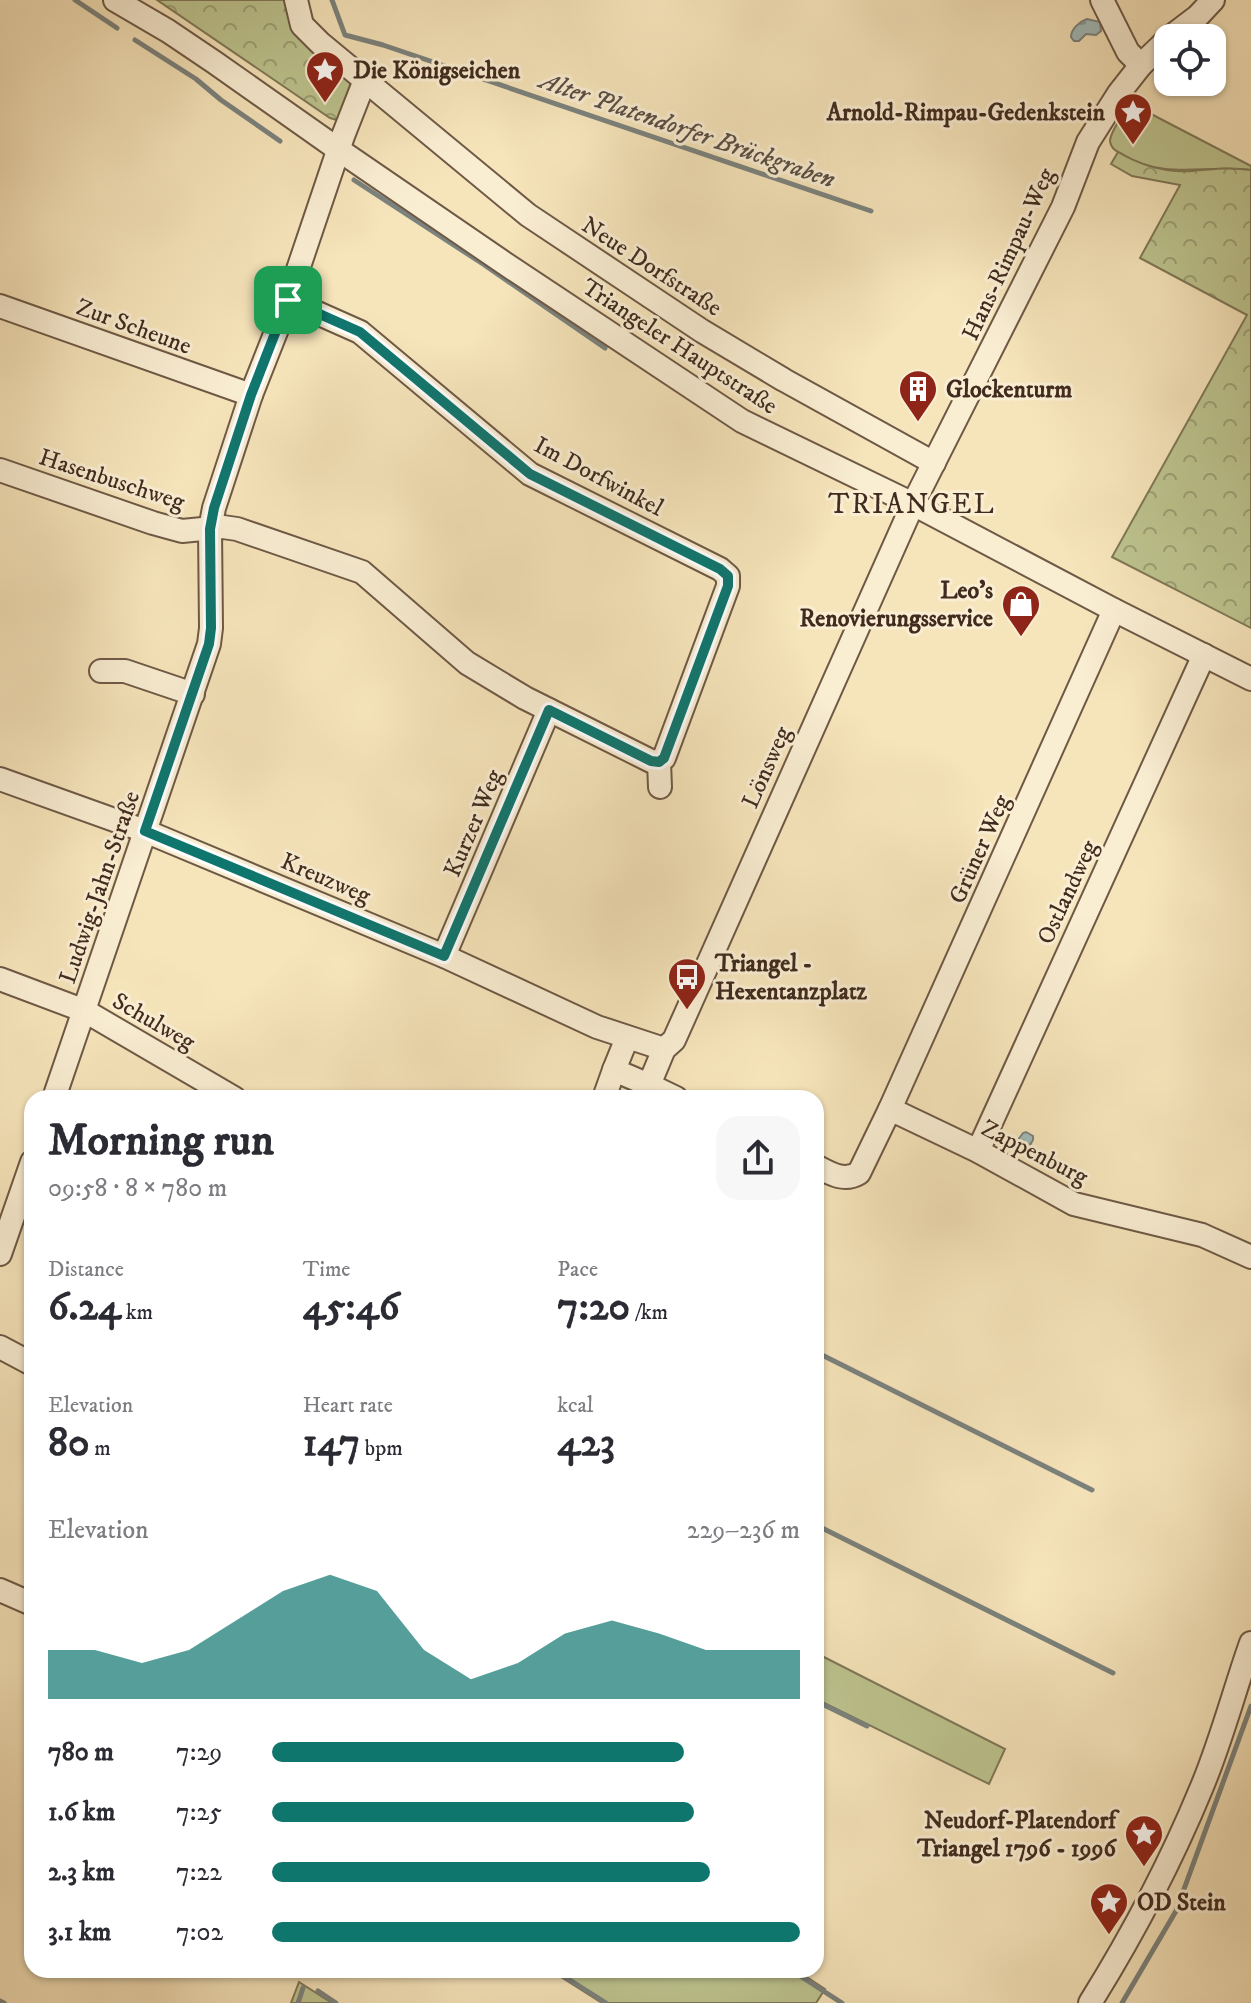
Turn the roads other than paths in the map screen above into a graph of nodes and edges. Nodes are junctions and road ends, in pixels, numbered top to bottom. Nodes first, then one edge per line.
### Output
1 (115, 0) edge
2 (296, 0) edge
3 (1102, 0) edge
4 (1213, 0) edge
5 (1187, 24) edge
6 (1154, 52) edge
7 (1141, 65) junction
8 (365, 80) junction
9 (339, 150) junction
10 (288, 300) junction
11 (0, 306) edge
12 (251, 395) junction
13 (934, 463) junction
14 (0, 470) edge
15 (913, 504) junction
16 (210, 529) junction
17 (1114, 610) junction
18 (1204, 655) junction
19 (101, 671) dead end
20 (1251, 679) edge
21 (193, 694) junction
22 (549, 710) junction
23 (659, 762) junction
24 (0, 779) edge
25 (660, 787) dead end
26 (145, 831) junction
27 (444, 956) junction
28 (0, 979) edge
29 (85, 1011) junction
30 (627, 1038) junction
31 (664, 1049) junction
32 (614, 1070) junction
33 (649, 1085) junction
34 (57, 1090) edge
35 (220, 1090) edge
36 (607, 1090) edge
37 (659, 1090) edge
38 (890, 1109) junction
39 (978, 1151) junction
40 (824, 1170) edge
41 (24, 1185) edge
42 (0, 1254) edge
43 (1251, 1257) edge
44 (0, 1347) edge
45 (24, 1360) edge
46 (0, 1590) edge
47 (24, 1600) edge
48 (1251, 1643) edge
49 (1090, 2003) edge

1 - 9 street, Triangeler Hauptstraße
2 - 8 street, Neue Dorfstraße
3 - 7 street
4 - 5 street, Hans-Rimpau-Weg
6 - 7 street, Hans-Rimpau-Weg
7 - 13 street, Hans-Rimpau-Weg
8 - 9 street
8 - 13 street, Neue Dorfstraße
9 - 10 street, Ludwig-Jahn-Straße
9 - 15 street, Triangeler Hauptstraße
10 - 12 street, Ludwig-Jahn-Straße
10 - 23 street, Im Dorfwinkel
11 - 12 street, Zur Scheune
12 - 16 street, Ludwig-Jahn-Straße
13 - 15 street, Hans-Rimpau-Weg
14 - 16 street, Hasenbuschweg
15 - 17 street, Triangeler Hauptstraße
15 - 31 street, Lönsweg
16 - 21 street, Ludwig-Jahn-Straße
16 - 22 street
17 - 18 street, Triangeler Hauptstraße
17 - 38 street, Grüner Weg
18 - 20 street, Triangeler Hauptstraße
18 - 39 street, Ostlandweg
19 - 21 street
21 - 26 street, Ludwig-Jahn-Straße
22 - 23 street
22 - 27 street, Kurzer Weg
23 - 25 street, Im Dorfwinkel
24 - 26 street, Kreuzweg
26 - 27 street, Kreuzweg
26 - 29 street, Ludwig-Jahn-Straße
27 - 30 street, Kreuzweg
28 - 29 street, Schulweg
29 - 34 street, Ludwig-Jahn-Straße
29 - 35 street, Schulweg
30 - 31 street, Kreuzweg
30 - 32 street
31 - 33 street, Lönsweg
32 - 33 street
32 - 36 street
33 - 37 street
38 - 39 street, Zappenburg
38 - 40 street
39 - 43 street, Zappenburg
41 - 42 street
44 - 45 street
46 - 47 street
48 - 49 street

